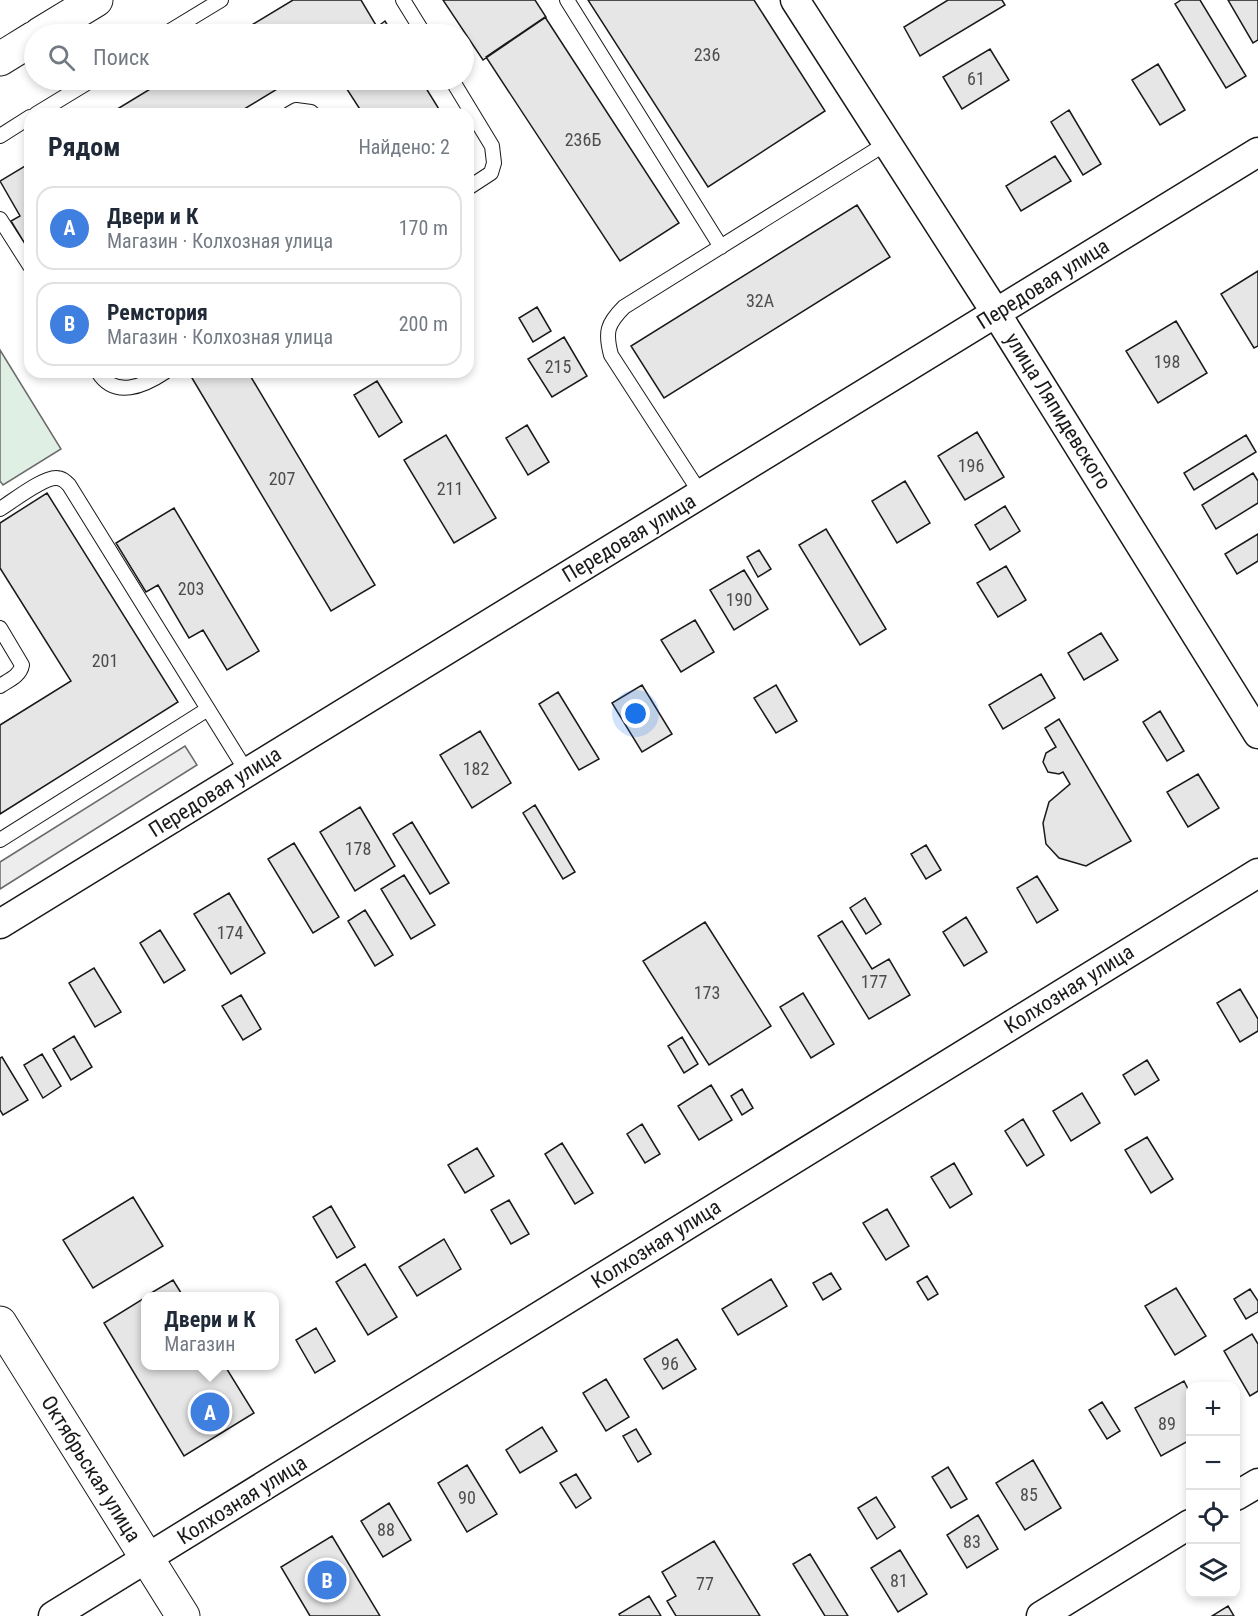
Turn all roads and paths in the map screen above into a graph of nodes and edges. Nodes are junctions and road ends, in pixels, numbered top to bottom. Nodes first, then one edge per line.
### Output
1 (96, 0) edge
2 (221, 0) edge
3 (403, 0) edge
4 (567, 0) edge
5 (795, 0) edge
6 (56, 24) edge
7 (181, 24) edge
8 (418, 24) edge
9 (24, 44) edge
10 (0, 59) edge
11 (76, 90) edge
12 (458, 90) edge
13 (46, 108) edge
14 (469, 108) edge
15 (474, 116) edge
16 (24, 121) edge
17 (0, 136) edge
18 (887, 143) junction
19 (1258, 152) edge
20 (474, 184) edge
21 (0, 219) edge
22 (721, 247) junction
23 (24, 257) edge
24 (996, 313) junction
25 (102, 378) edge
26 (154, 378) edge
27 (701, 494) junction
28 (0, 509) edge
29 (0, 628) edge
30 (0, 686) edge
31 (208, 709) junction
32 (1258, 734) edge
33 (247, 772) junction
34 (0, 840) edge
35 (1258, 873) edge
36 (1, 920) edge
37 (0, 1323) edge
38 (1258, 1483) edge
39 (1240, 1494) edge
40 (1186, 1527) edge
41 (147, 1559) junction
42 (53, 1616) edge
43 (183, 1616) edge
44 (1041, 1616) edge

1 - 6 main road
2 - 7 lane
3 - 8 lane
4 - 22 lane
5 - 18 street, улица Ляпидевского
9 - 10 main road
11 - 13 lane
12 - 14 lane
15 - 20 lane
16 - 17 lane
18 - 22 lane
18 - 24 street, улица Ляпидевского
19 - 24 street, Передовая улица
21 - 23 lane
22 - 27 lane
24 - 27 street, Передовая улица
24 - 32 street, улица Ляпидевского
25 - 26 lane
27 - 33 street, Передовая улица
28 - 31 lane
29 - 30 lane
31 - 33 lane
31 - 34 lane
33 - 36 street, Передовая улица
35 - 41 street, Колхозная улица
37 - 41 main road, Октябрьская улица
38 - 39 street
40 - 44 street
41 - 42 street, Колхозная улица
41 - 43 main road, Октябрьская улица

